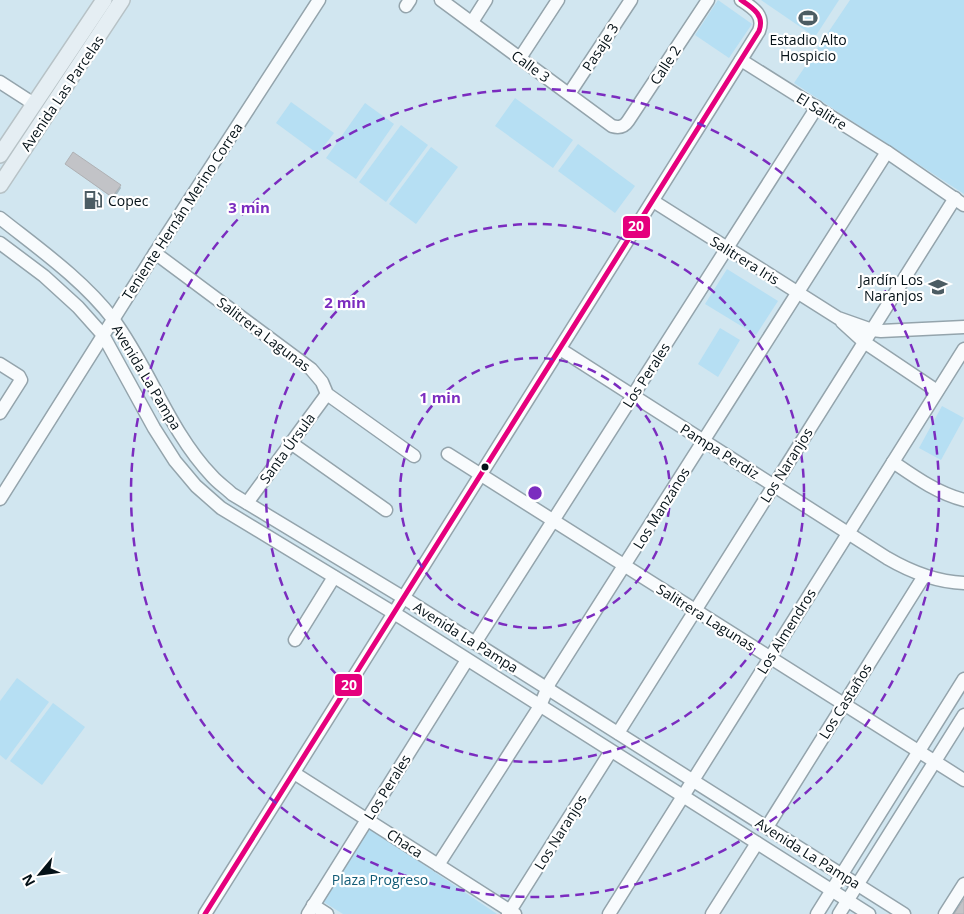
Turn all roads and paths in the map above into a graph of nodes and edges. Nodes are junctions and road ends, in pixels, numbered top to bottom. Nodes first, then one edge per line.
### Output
1 (104, 0) edge
2 (122, 0) edge
3 (319, 0) edge
4 (441, 0) edge
5 (486, 0) edge
6 (558, 0) edge
7 (631, 0) edge
8 (708, 0) edge
9 (741, 0) edge
10 (472, 22) junction
11 (520, 58) junction
12 (741, 60) junction
13 (0, 82) edge
14 (569, 94) junction
15 (34, 104) junction
16 (817, 107) junction
17 (621, 127) joint
18 (887, 152) junction
19 (0, 155) edge
20 (0, 185) edge
21 (652, 202) junction
22 (959, 202) edge
23 (0, 218) edge
24 (0, 243) edge
25 (727, 248) junction
26 (155, 253) junction
27 (798, 292) junction
28 (838, 318) junction
29 (113, 320) junction
30 (964, 327) edge
31 (872, 330) junction
32 (103, 335) junction
33 (864, 342) junction
34 (560, 349) junction
35 (964, 349) edge
36 (0, 364) edge
37 (937, 390) junction
38 (326, 394) junction
39 (633, 396) junction
40 (0, 413) edge
41 (704, 440) junction
42 (291, 444) junction
43 (448, 454) dead end
44 (414, 456) dead end
45 (893, 462) junction
46 (481, 475) junction
47 (774, 485) junction
48 (0, 499) edge
49 (964, 500) edge
50 (247, 503) junction
51 (386, 510) dead end
52 (553, 521) junction
53 (848, 533) junction
54 (624, 566) junction
55 (924, 576) junction
56 (334, 577) junction
57 (964, 583) edge
58 (404, 598) junction
59 (695, 610) junction
60 (394, 614) junction
61 (295, 640) dead end
62 (475, 643) junction
63 (770, 658) junction
64 (467, 660) junction
65 (964, 679) edge
66 (547, 688) junction
67 (843, 704) junction
68 (540, 706) junction
69 (964, 715) edge
70 (618, 733) junction
71 (611, 751) junction
72 (919, 752) junction
73 (935, 762) junction
74 (294, 773) junction
75 (693, 780) junction
76 (964, 780) edge
77 (683, 796) junction
78 (367, 819) junction
79 (767, 827) junction
80 (757, 843) junction
81 (438, 865) junction
82 (842, 874) junction
83 (858, 884) junction
84 (964, 884) edge
85 (832, 890) junction
86 (848, 900) junction
87 (310, 910) edge
88 (511, 913) edge
89 (205, 914) edge
90 (327, 914) edge
91 (609, 914) edge
92 (712, 914) edge
93 (817, 914) edge
94 (839, 914) edge
95 (869, 914) edge
96 (904, 914) edge
97 (945, 914) edge

1 - 15 main road, Avenida Las Parcelas
2 - 20 main road, Avenida Las Parcelas
3 - 26 street, Teniente Hernán Merino Correa
4 - 10 street, Calle 3
5 - 10 street
6 - 11 street
7 - 14 street, Pasaje 3
8 - 17 street, Calle 2
9 - 12 street
10 - 11 street, Calle 3
11 - 14 street, Calle 3
12 - 16 street, El Salitre
12 - 21 street
13 - 15 street
14 - 17 street, Calle 3
15 - 19 main road, Avenida Las Parcelas
16 - 18 street, El Salitre
16 - 25 street, Los Perales
18 - 22 street, El Salitre
18 - 27 street, Los Manzanos
21 - 25 street, Salitrera Iris
21 - 34 street
22 - 31 street, Los Naranjos
23 - 29 street, Avenida La Pampa
24 - 32 street, Avenida La Pampa
25 - 27 street, Salitrera Iris
25 - 39 street, Los Perales
26 - 29 street, Teniente Hernán Merino Correa
26 - 38 street, Salitrera Lagunas
27 - 28 street, Salitrera Iris
27 - 41 street, Los Manzanos
28 - 31 street, Salitrera Iris
28 - 33 street, Salitrera Iris
29 - 32 street, Teniente Hernán Merino Correa
29 - 50 street, Avenida La Pampa
30 - 31 street, Salitrera Iris
31 - 33 street, Los Naranjos
32 - 48 street, Teniente Hernán Merino Correa
32 - 56 street, Avenida La Pampa
33 - 37 street, Salitrera Iris
33 - 47 street, Los Naranjos
34 - 39 street, Pampa Perdiz
34 - 46 street
35 - 37 street, Los Almendros
36 - 40 street
37 - 45 street, Los Almendros
38 - 42 street, Santa Úrsula
38 - 44 street, Salitrera Lagunas
39 - 41 street, Pampa Perdiz
39 - 52 street, Los Perales
41 - 47 street, Pampa Perdiz
41 - 54 street, Los Manzanos
42 - 50 street, Santa Úrsula
42 - 51 street
43 - 46 street, Salitrera Lagunas
45 - 49 street
45 - 53 street, Los Almendros
46 - 52 street, Salitrera Lagunas
46 - 58 street
47 - 53 street, Pampa Perdiz
47 - 59 street, Los Naranjos
50 - 58 street, Avenida La Pampa
52 - 54 street, Salitrera Lagunas
52 - 62 street, Los Perales
53 - 55 street, Pampa Perdiz
53 - 63 street, Los Almendros
54 - 59 street, Salitrera Lagunas
54 - 66 street, Los Manzanos
55 - 57 street, Pampa Perdiz
55 - 67 street, Los Castaños
56 - 60 street, Avenida La Pampa
56 - 61 street
58 - 60 street
58 - 62 street, Avenida La Pampa
59 - 63 street, Salitrera Lagunas
59 - 70 street, Los Naranjos
60 - 64 street, Avenida La Pampa
60 - 74 street
62 - 66 street, Avenida La Pampa
63 - 67 street, Salitrera Lagunas
63 - 75 street, Los Almendros
64 - 68 street, Avenida La Pampa
64 - 78 street, Los Perales
65 - 72 street
66 - 68 street, Los Manzanos
66 - 70 street, Avenida La Pampa
67 - 72 street, Salitrera Lagunas
67 - 79 street, Los Castaños
68 - 71 street, Avenida La Pampa
68 - 81 street, Los Manzanos
69 - 73 street
70 - 75 street, Avenida La Pampa
71 - 77 street, Avenida La Pampa
71 - 88 street, Los Naranjos
72 - 73 street, Salitrera Lagunas
72 - 82 street
73 - 76 street, Salitrera Lagunas
73 - 83 street
74 - 78 street, Chaca
74 - 89 street
75 - 77 street, Los Almendros
75 - 79 street, Avenida La Pampa
77 - 80 street, Avenida La Pampa
77 - 91 street, Los Almendros
78 - 81 street, Chaca
78 - 87 street, Los Perales
79 - 82 street, Avenida La Pampa
80 - 85 street, Avenida La Pampa
80 - 92 street
81 - 88 street, Chaca
82 - 83 street, Avenida La Pampa
82 - 85 street
83 - 86 street
83 - 96 street, Avenida La Pampa
84 - 97 street
85 - 86 street, Avenida La Pampa
85 - 93 street
86 - 94 street
86 - 95 street, Avenida La Pampa
87 - 90 street

